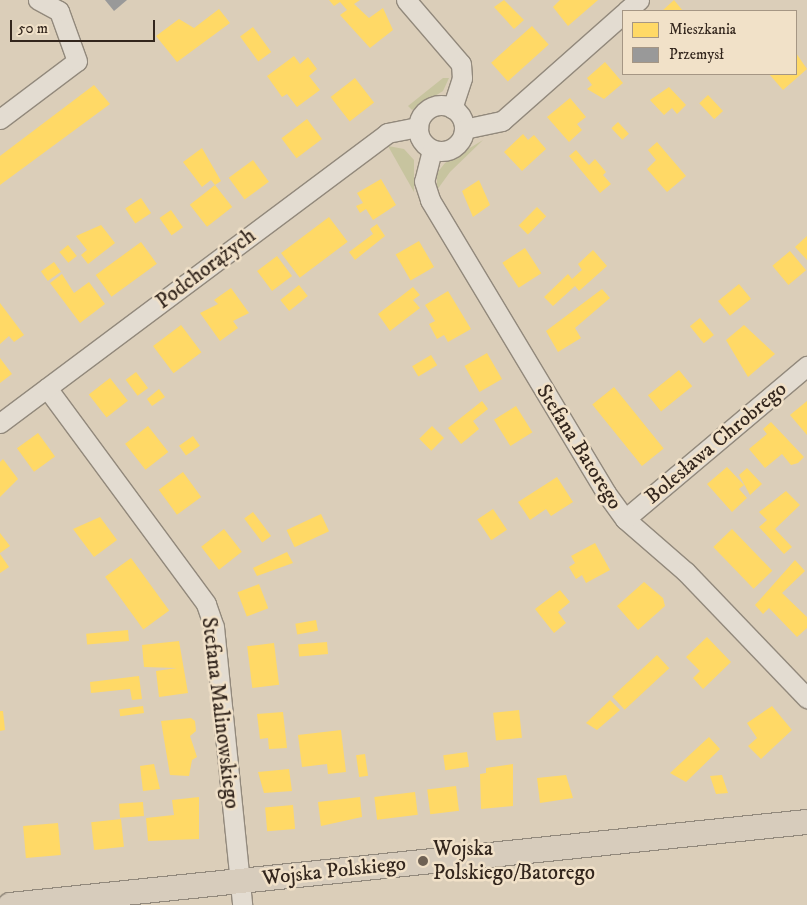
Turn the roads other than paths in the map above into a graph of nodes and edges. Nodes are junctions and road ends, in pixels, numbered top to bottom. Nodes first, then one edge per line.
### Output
1 (38, 0) edge
2 (406, 0) edge
3 (639, 0) edge
4 (627, 10) edge
5 (622, 15) edge
6 (452, 108) junction
7 (0, 119) edge
8 (418, 128) junction
9 (464, 129) junction
10 (432, 150) junction
11 (807, 366) edge
12 (47, 388) junction
13 (0, 423) edge
14 (625, 519) junction
15 (807, 698) edge
16 (807, 822) edge
17 (240, 881) junction
18 (10, 905) edge
19 (242, 905) edge

1 - 7 street
2 - 6 street
3 - 4 street
5 - 9 street
6 - 8 street
6 - 9 street
8 - 10 street
8 - 12 street, Podchorążych
9 - 10 street
10 - 14 street, Stefana Batorego
11 - 14 street, Bolesława Chrobrego
12 - 13 street, Podchorążych
12 - 17 street, Stefana Malinowskiego
14 - 15 street, Stefana Batorego
16 - 17 main road, Wojska Polskiego
17 - 18 main road, Wojska Polskiego
17 - 19 street, Stefana Malinowskiego

